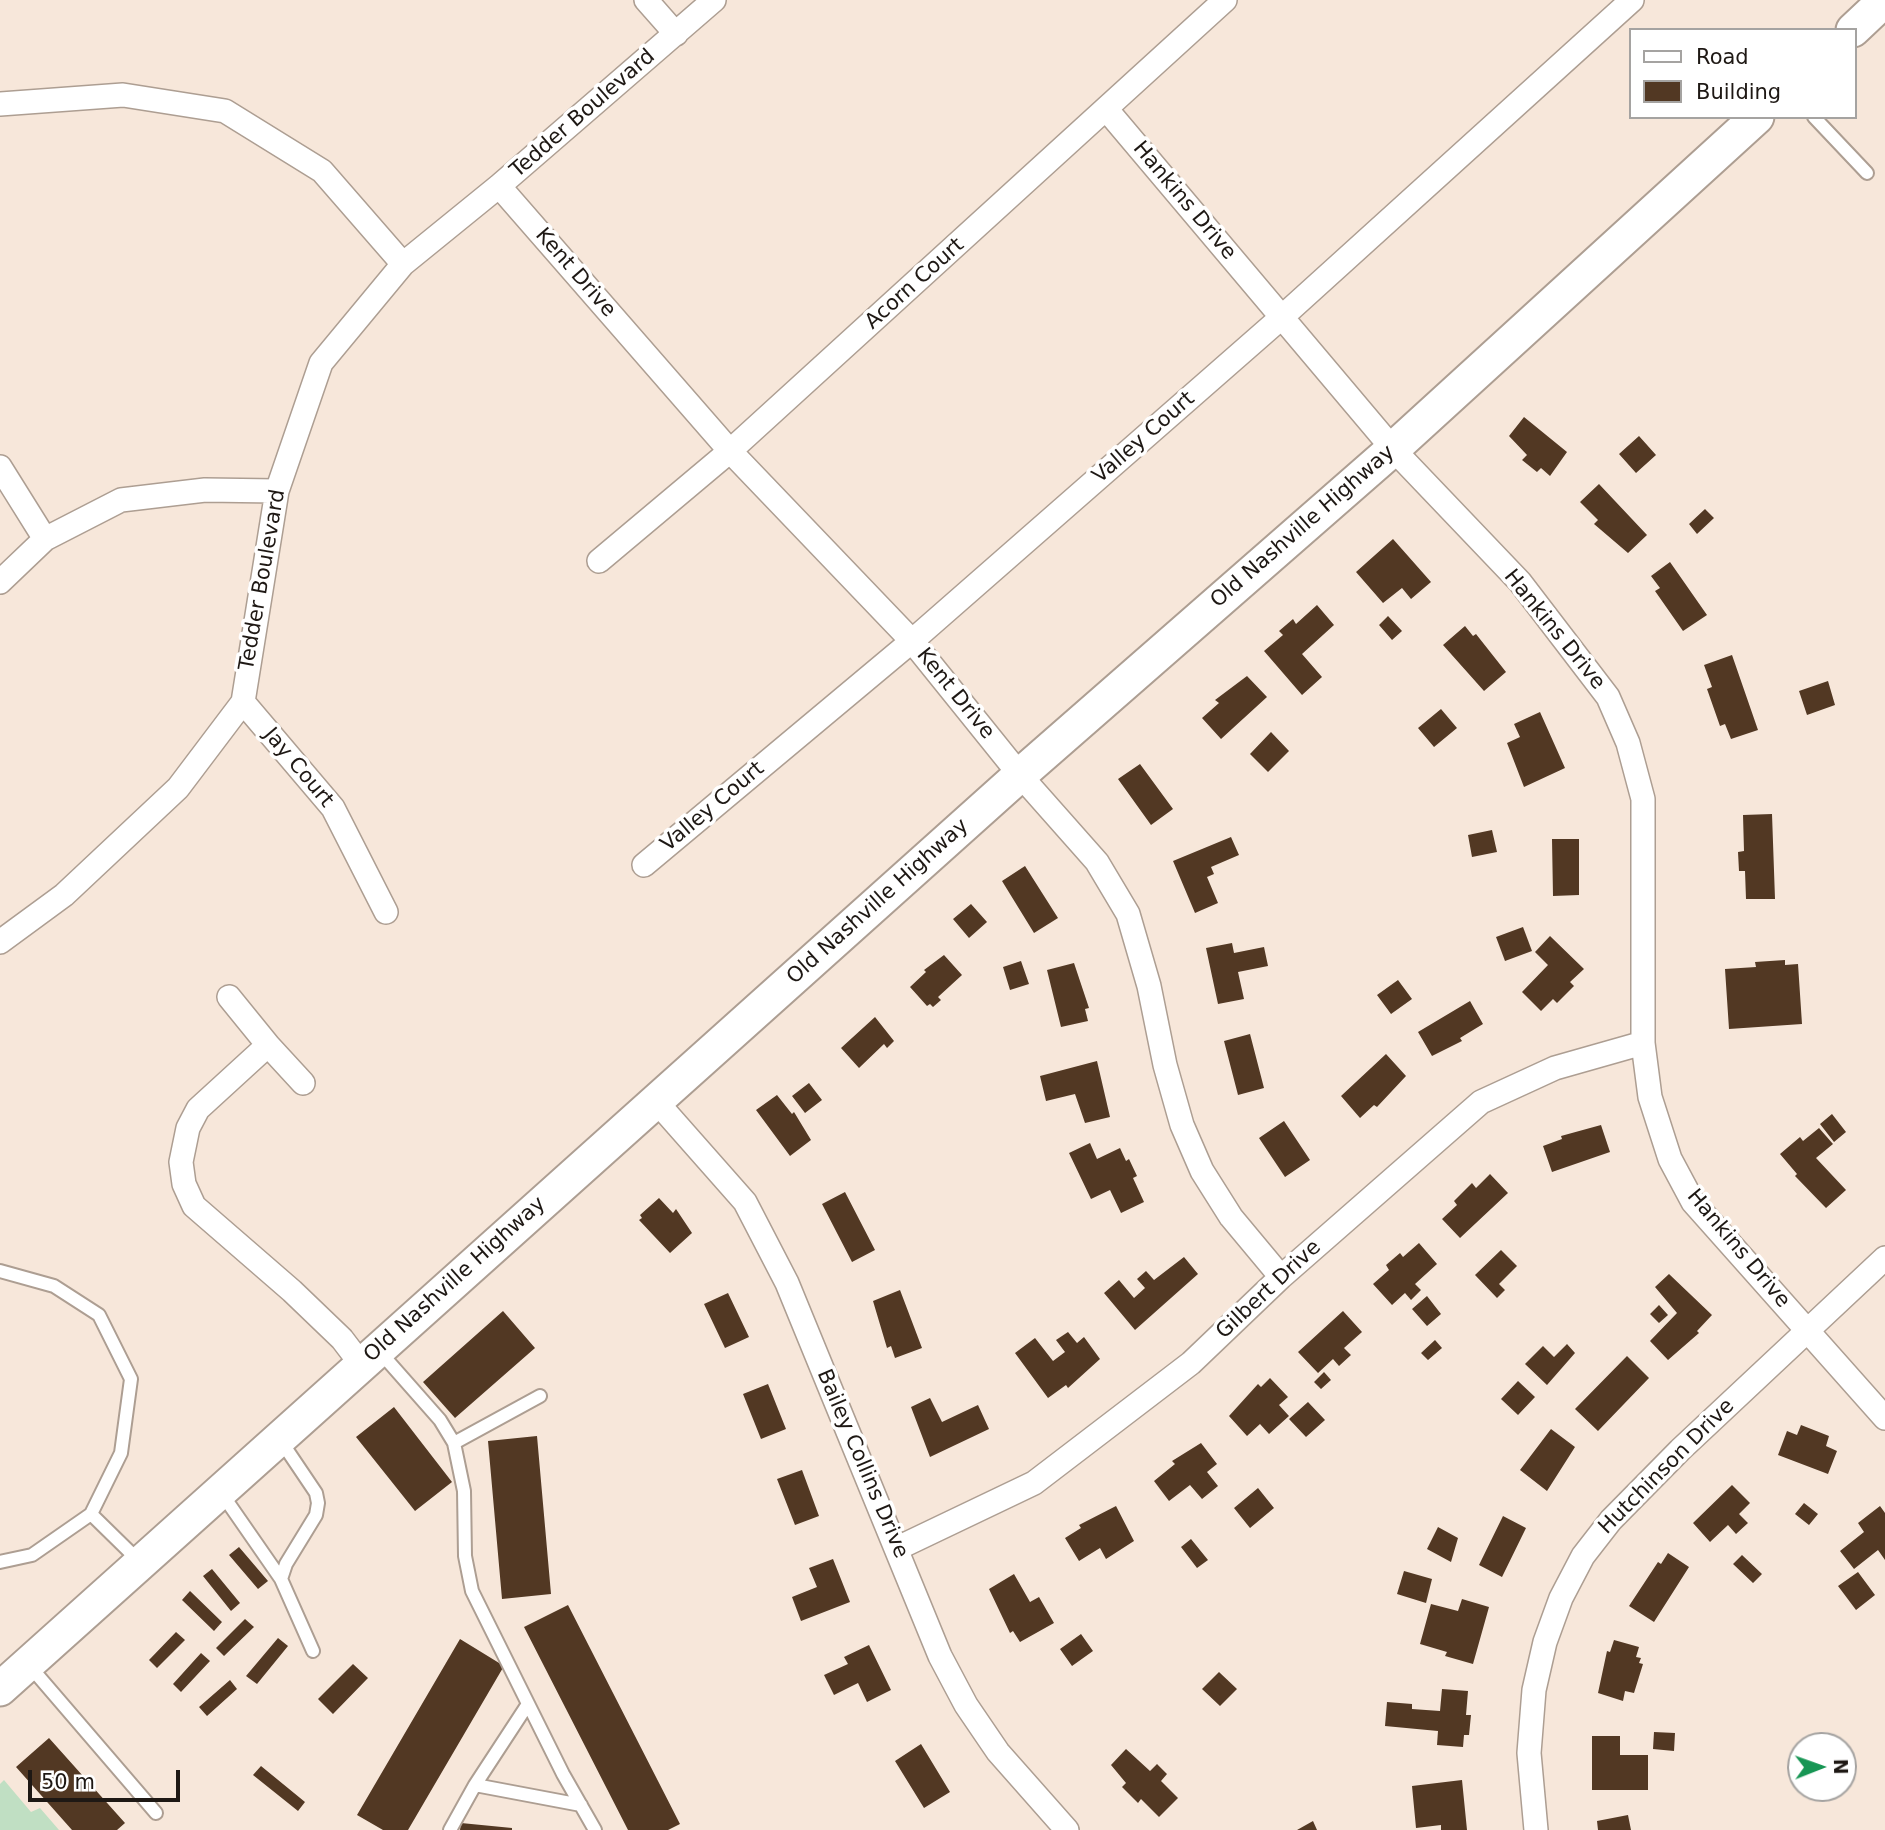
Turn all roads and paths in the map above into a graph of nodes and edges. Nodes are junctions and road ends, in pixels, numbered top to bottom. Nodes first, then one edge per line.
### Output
1 (646, 0) edge
2 (714, 0) edge
3 (1225, 0) edge
4 (1632, 0) edge
5 (1885, 0) edge
6 (1855, 28) edge
7 (676, 34) junction
8 (0, 104) edge
9 (1107, 110) junction
10 (1755, 119) edge
11 (1816, 119) edge
12 (1867, 173) dead end
13 (499, 186) junction
14 (403, 264) junction
15 (1282, 317) junction
16 (1393, 449) junction
17 (730, 452) junction
18 (0, 467) edge
19 (276, 491) junction
20 (45, 539) junction
21 (599, 561) dead end
22 (0, 582) edge
23 (912, 641) junction
24 (243, 702) junction
25 (1020, 775) junction
26 (644, 865) dead end
27 (386, 912) dead end
28 (0, 942) edge
29 (229, 997) dead end
30 (1643, 1044) junction
31 (268, 1045) junction
32 (303, 1083) dead end
33 (655, 1100) junction
34 (1885, 1258) edge
35 (0, 1270) edge
36 (1282, 1277) junction
37 (1808, 1330) junction
38 (370, 1356) junction
39 (540, 1396) dead end
40 (1885, 1418) edge
41 (279, 1438) junction
42 (454, 1443) junction
43 (220, 1491) junction
44 (91, 1514) junction
45 (898, 1548) junction
46 (0, 1562) edge
47 (140, 1563) junction
48 (281, 1579) junction
49 (313, 1651) dead end
50 (28, 1663) junction
51 (0, 1689) edge
52 (528, 1704) junction
53 (475, 1785) junction
54 (581, 1805) junction
55 (156, 1813) dead end
56 (450, 1830) edge
57 (595, 1830) edge
58 (1067, 1830) edge
59 (1536, 1830) edge

1 - 7 street
2 - 7 street, Tedder Boulevard
3 - 9 street, Acorn Court
4 - 15 street, Valley Court
5 - 6 main road
7 - 13 street, Tedder Boulevard
8 - 14 street
9 - 15 street, Hankins Drive
9 - 17 street, Acorn Court
10 - 16 main road, Old Nashville Highway
11 - 12 lane
13 - 14 street, Tedder Boulevard
13 - 17 street, Kent Drive
14 - 19 street, Tedder Boulevard
15 - 16 street, Hankins Drive
15 - 23 street, Valley Court
16 - 25 main road, Old Nashville Highway
16 - 30 street, Hankins Drive
17 - 21 street, Acorn Court
17 - 23 street, Kent Drive
18 - 20 street
19 - 20 street
19 - 24 street, Tedder Boulevard
20 - 22 street
23 - 25 street, Kent Drive
23 - 26 street, Valley Court
24 - 27 street, Jay Court
24 - 28 street, Tedder Boulevard
25 - 33 main road, Old Nashville Highway
25 - 36 street, Kent Drive
29 - 31 street
30 - 36 street, Gilbert Drive
30 - 37 street, Hankins Drive
31 - 32 street
31 - 38 street
33 - 38 main road, Old Nashville Highway
33 - 45 street, Bailey Collins Drive
34 - 37 street, Hutchinson Drive
35 - 44 lane
36 - 45 street, Gilbert Drive
37 - 40 street, Hankins Drive
37 - 59 street, Hutchinson Drive
38 - 41 main road, Old Nashville Highway
38 - 42 lane
39 - 42 lane
41 - 43 main road, Old Nashville Highway
41 - 48 lane
42 - 52 lane
43 - 47 main road, Old Nashville Highway
43 - 48 lane
44 - 46 lane
44 - 47 lane
45 - 58 street, Bailey Collins Drive
47 - 50 main road, Old Nashville Highway
48 - 49 lane
50 - 51 main road, Old Nashville Highway
50 - 55 lane
52 - 53 lane
52 - 54 lane
53 - 54 lane
53 - 56 lane
54 - 57 lane

